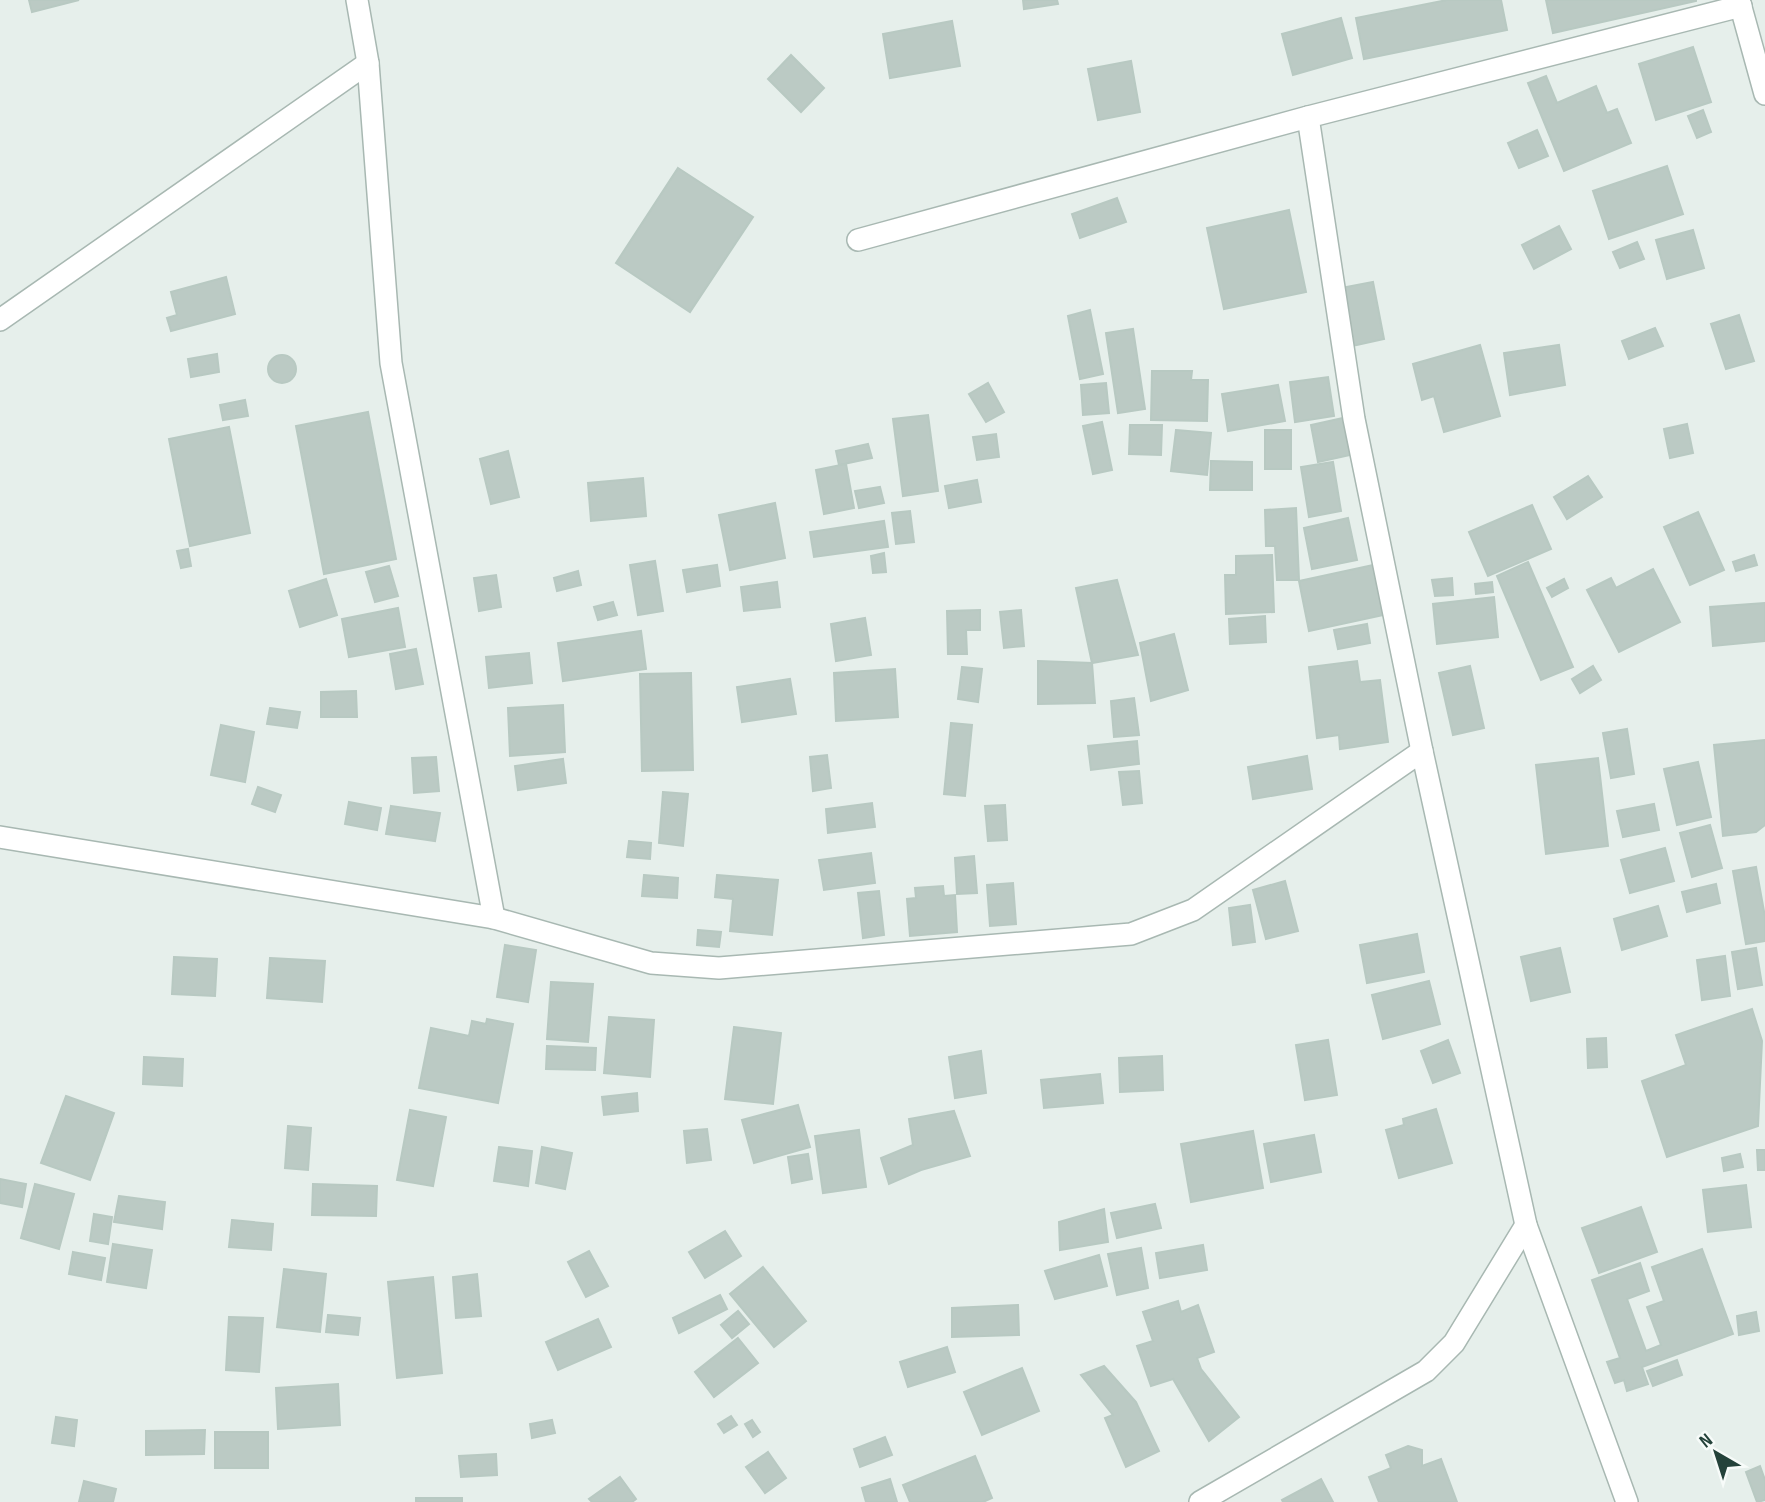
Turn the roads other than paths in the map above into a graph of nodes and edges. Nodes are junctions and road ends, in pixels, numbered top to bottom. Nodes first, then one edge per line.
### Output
1 (357, 0) edge
2 (1740, 3) edge
3 (368, 63) junction
4 (1765, 94) edge
5 (1307, 117) junction
6 (858, 240) dead end
7 (0, 320) edge
8 (1422, 751) junction
9 (0, 837) edge
10 (494, 918) junction
11 (1526, 1225) junction
12 (1200, 1502) edge
13 (1627, 1502) edge

1 - 3 street
2 - 4 street
2 - 5 street
3 - 7 street
3 - 10 street
5 - 6 street
5 - 8 street
8 - 10 street
8 - 11 street
9 - 10 street
11 - 12 street
11 - 13 street

